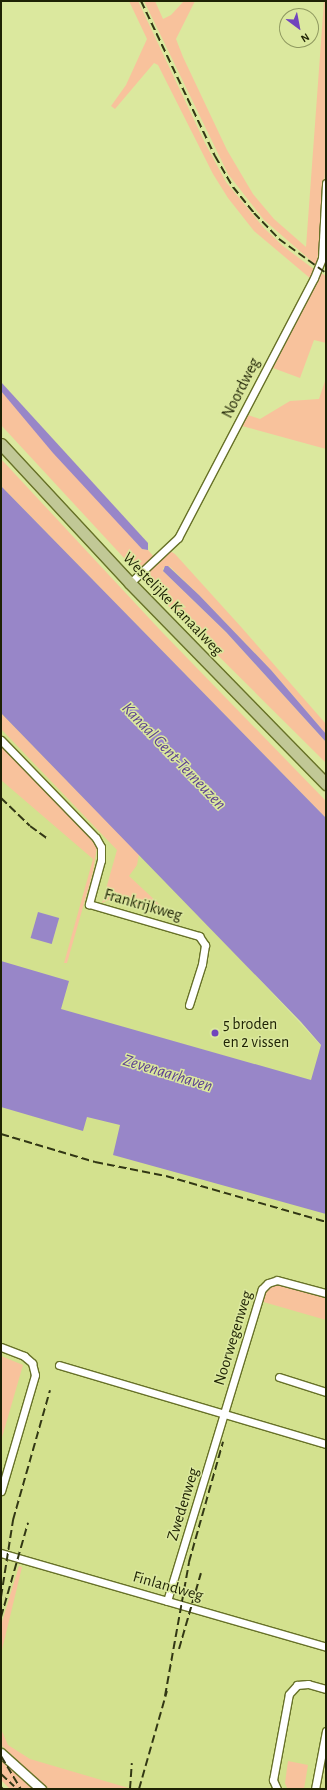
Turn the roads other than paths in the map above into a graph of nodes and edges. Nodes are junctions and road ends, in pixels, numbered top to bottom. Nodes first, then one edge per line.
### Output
1 (326, 183) edge
2 (324, 259) edge
3 (1, 444) edge
4 (130, 583) junction
5 (1, 740) edge
6 (326, 784) edge
7 (189, 1005) dead end
8 (326, 1293) edge
9 (1, 1347) edge
10 (59, 1365) dead end
11 (279, 1377) dead end
12 (326, 1392) edge
13 (224, 1414) junction
14 (326, 1444) edge
15 (1, 1491) edge
16 (1, 1553) edge
17 (168, 1601) junction
18 (326, 1647) edge
19 (326, 1689) edge
20 (326, 1731) edge
21 (1, 1753) edge
22 (41, 1789) edge
23 (277, 1789) edge
24 (315, 1789) edge

1 - 2 street, Noordweg
2 - 4 street, Noordweg
3 - 4 main road, Westelijke Kanaalweg
4 - 6 main road, Westelijke Kanaalweg
5 - 7 street, Frankrijkweg
8 - 13 street, Noorwegenweg
9 - 15 street
10 - 13 street
11 - 12 street
13 - 14 street
13 - 17 street, Zwedenweg
16 - 17 street, Finlandweg
17 - 18 street, Finlandweg
19 - 23 street
20 - 24 street
21 - 22 street

